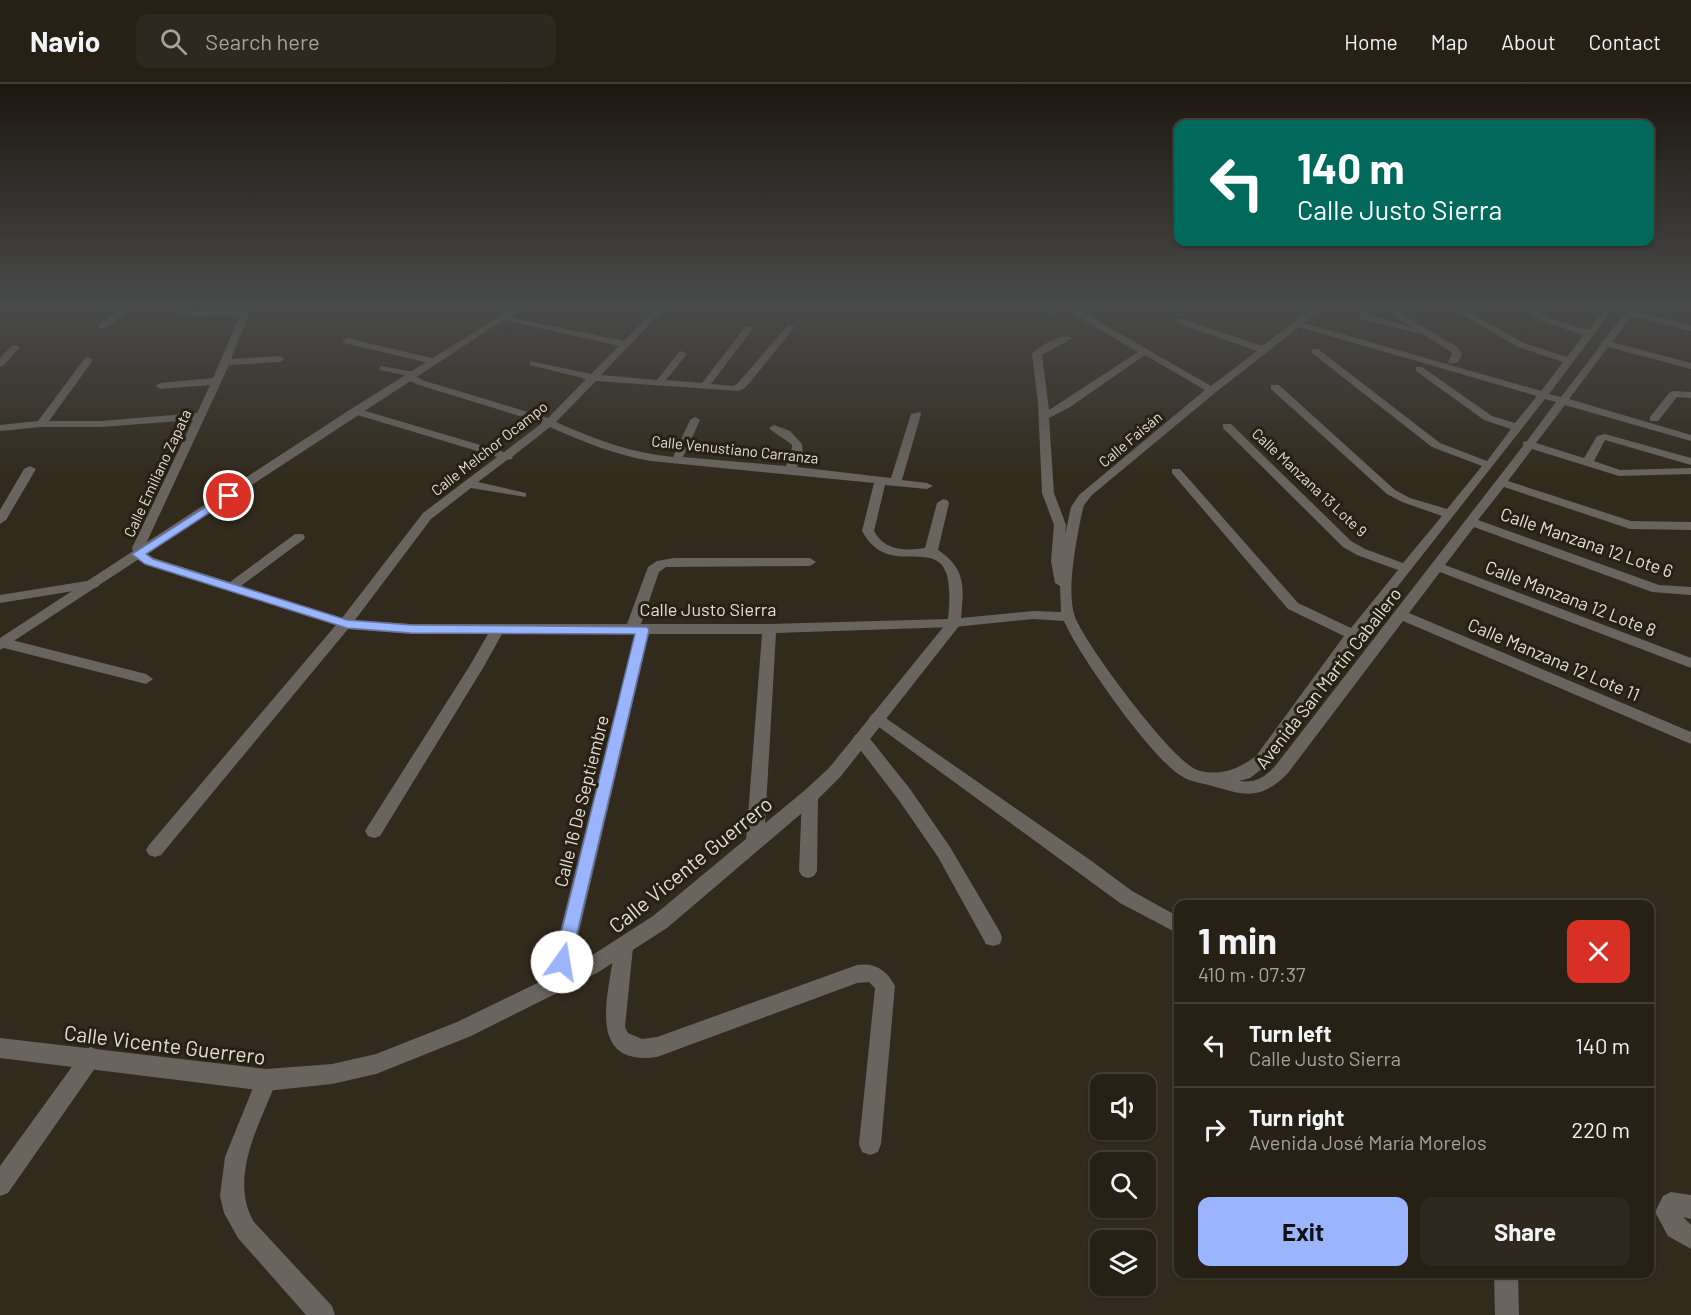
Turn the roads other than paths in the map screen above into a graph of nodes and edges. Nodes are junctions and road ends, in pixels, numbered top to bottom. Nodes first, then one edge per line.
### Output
1 (85, 363) edge
2 (223, 363) edge
3 (429, 363) edge
4 (535, 363) edge
5 (607, 363) edge
6 (674, 363) edge
7 (722, 363) edge
8 (760, 363) edge
9 (1038, 363) edge
10 (1127, 363) edge
11 (1164, 363) edge
12 (1247, 363) edge
13 (1331, 363) edge
14 (1446, 363) edge
15 (1457, 363) edge
16 (1565, 363) edge
17 (1590, 363) edge
18 (383, 368) dead end
19 (1419, 369) dead end
20 (410, 375) junction
21 (595, 377) junction
22 (217, 381) junction
23 (659, 382) junction
24 (160, 386) dead end
25 (704, 387) junction
26 (1275, 387) dead end
27 (1212, 390) junction
28 (1544, 392) junction
29 (1691, 395) edge
30 (1565, 398) junction
31 (355, 411) junction
32 (916, 414) dead end
33 (200, 416) junction
34 (1044, 416) junction
35 (695, 420) dead end
36 (1654, 420) junction
37 (550, 422) junction
38 (41, 424) junction
39 (1227, 426) dead end
40 (1516, 427) junction
41 (0, 428) edge
42 (774, 428) dead end
43 (1691, 430) edge
44 (1691, 438) edge
45 (1527, 444) junction
46 (508, 457) junction
47 (676, 461) junction
48 (1691, 462) edge
49 (1587, 463) junction
50 (1489, 465) junction
51 (30, 468) dead end
52 (790, 470) junction
53 (1176, 471) dead end
54 (1691, 471) edge
55 (880, 482) junction
56 (1501, 482) junction
57 (470, 484) junction
58 (895, 484) junction
59 (927, 486) dead end
60 (522, 495) dead end
61 (943, 503) dead end
62 (1449, 514) junction
63 (0, 520) edge
64 (1472, 522) junction
65 (1691, 526) edge
66 (299, 537) dead end
67 (931, 551) junction
68 (138, 554) junction
69 (810, 562) dead end
70 (1438, 567) junction
71 (1407, 569) junction
72 (93, 584) junction
73 (232, 586) junction
74 (1691, 591) edge
75 (1064, 597) junction
76 (0, 599) edge
77 (1402, 615) junction
78 (1068, 617) junction
79 (954, 623) junction
80 (347, 624) junction
81 (497, 629) junction
82 (637, 629) junction
83 (770, 629) junction
84 (1353, 634) junction
85 (2, 644) edge
86 (1691, 663) edge
87 (146, 679) dead end
88 (877, 718) junction
89 (1691, 738) edge
90 (861, 739) junction
91 (1212, 779) junction
92 (810, 796) junction
93 (374, 831) dead end
94 (755, 842) junction
95 (155, 850) dead end
96 (808, 871) dead end
97 (1174, 923) edge
98 (993, 938) dead end
99 (624, 947) junction
100 (557, 983) junction
101 (0, 1048) edge
102 (91, 1057) junction
103 (266, 1080) junction
104 (870, 1144) dead end
105 (0, 1185) edge
106 (1691, 1207) edge
107 (1691, 1237) edge
108 (1506, 1278) edge
109 (323, 1315) edge
110 (1507, 1315) edge

1 - 38 street
2 - 22 street, Calle Emiliano Zapata
3 - 20 street
4 - 21 street
5 - 21 street, Calle Melchor Ocampo
6 - 23 street
7 - 25 street
8 - 25 street
9 - 34 street
10 - 34 street
11 - 27 street
12 - 27 street, Calle Faisán
13 - 50 street
14 - 28 street
15 - 28 street
16 - 28 street, Avenida San Martín Caballero
17 - 30 street, Avenida San Martín Caballero
18 - 20 street, Calle Venustiano Carranza
19 - 40 street
20 - 31 street
20 - 37 street, Calle Venustiano Carranza
21 - 23 street
21 - 37 street, Calle Melchor Ocampo
22 - 24 street
22 - 33 street, Calle Emiliano Zapata
23 - 25 street
26 - 62 street
27 - 75 street, Calle Faisán
28 - 30 street
28 - 40 street, Avenida San Martín Caballero
29 - 36 street
30 - 36 street
30 - 44 street
30 - 45 street, Avenida San Martín Caballero
31 - 46 street
31 - 68 street
32 - 58 street
33 - 38 street
33 - 68 street, Calle Emiliano Zapata
34 - 75 street
35 - 47 street
36 - 43 street
37 - 46 street, Calle Melchor Ocampo
37 - 47 street, Calle Venustiano Carranza
38 - 41 street
39 - 71 street, Calle Manzana 13 Lote 9
40 - 50 street, Avenida San Martín Caballero
42 - 52 street
45 - 49 street
45 - 56 street, Avenida San Martín Caballero
46 - 57 street, Calle Melchor Ocampo
47 - 52 street, Calle Venustiano Carranza
48 - 49 street
49 - 54 street
50 - 62 street, Avenida San Martín Caballero
51 - 63 street
52 - 55 street, Calle Venustiano Carranza
53 - 84 street
55 - 58 street, Calle Venustiano Carranza
55 - 67 street
56 - 64 street, Avenida San Martín Caballero
56 - 65 street
57 - 60 street
57 - 80 street, Calle Melchor Ocampo
58 - 59 street, Calle Venustiano Carranza
61 - 67 street
62 - 71 street, Avenida San Martín Caballero
64 - 70 street, Avenida San Martín Caballero
64 - 74 street, Calle Manzana 12 Lote 6
66 - 73 street
67 - 79 street
68 - 72 street
68 - 73 street, Calle Justo Sierra
69 - 82 street, Calle 16 De Septiembre
70 - 77 street, Avenida San Martín Caballero
70 - 86 street, Calle Manzana 12 Lote 8
71 - 84 street, Avenida San Martín Caballero
72 - 76 street
72 - 85 street
73 - 80 street, Calle Justo Sierra
75 - 78 street, Calle Faisán
77 - 89 street, Calle Manzana 12 Lote 11
77 - 91 street, Avenida San Martín Caballero
78 - 79 street, Calle Justo Sierra
78 - 91 street
79 - 83 street, Calle Justo Sierra
79 - 88 street, Calle Vicente Guerrero
80 - 81 street, Calle Justo Sierra
80 - 95 street, Calle Melchor Ocampo
81 - 82 street, Calle Justo Sierra
81 - 93 street
82 - 83 street, Calle Justo Sierra
82 - 100 street, Calle 16 De Septiembre
83 - 94 street
84 - 91 street, Avenida San Martín Caballero
85 - 87 street
88 - 90 street, Calle Vicente Guerrero
88 - 97 street
90 - 92 street, Calle Vicente Guerrero
90 - 98 street
92 - 94 street, Calle Vicente Guerrero
92 - 96 street
94 - 99 street, Calle Vicente Guerrero
99 - 100 street, Calle Vicente Guerrero
99 - 104 street
100 - 103 street, Calle Vicente Guerrero
101 - 102 street, Calle Vicente Guerrero
102 - 103 street, Calle Vicente Guerrero
102 - 105 street
103 - 109 street
106 - 107 street
108 - 110 street

